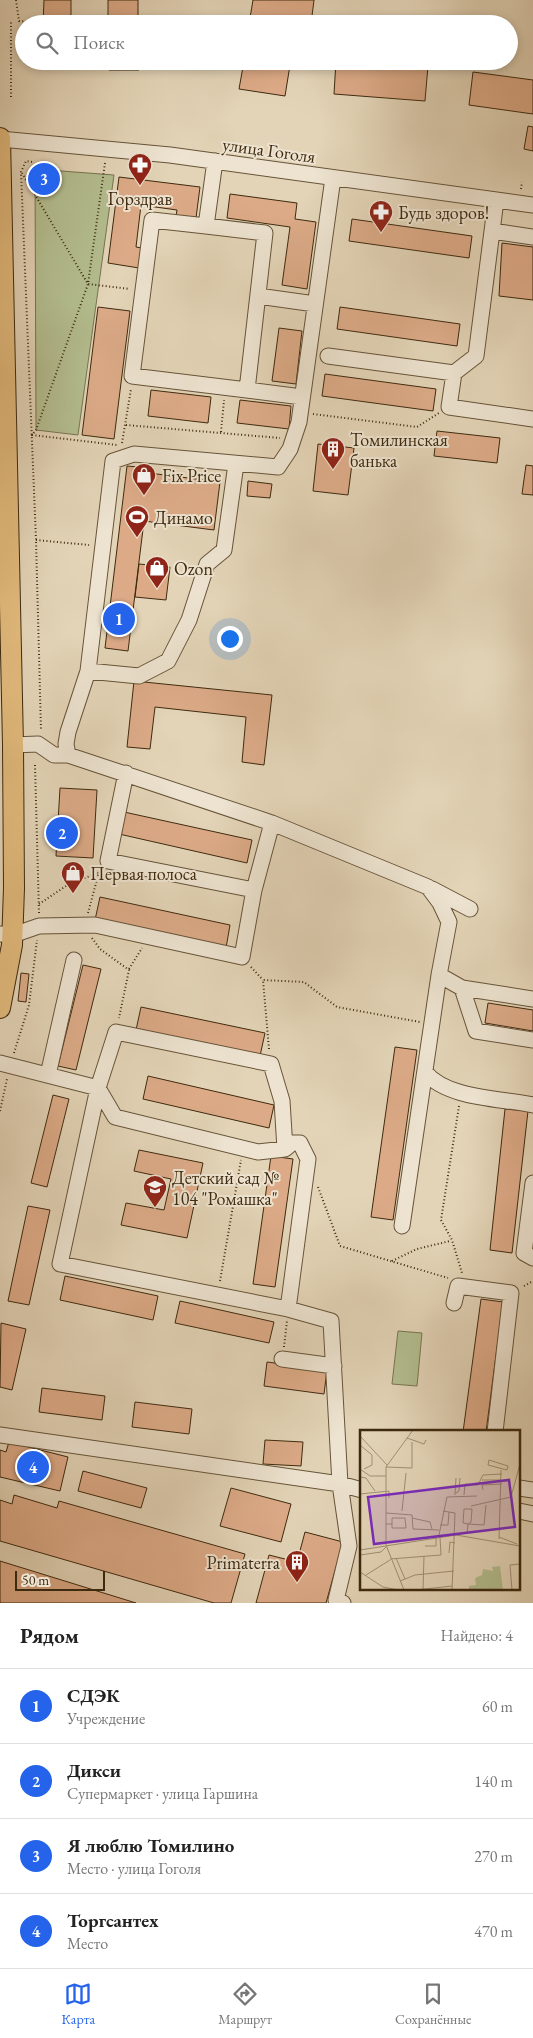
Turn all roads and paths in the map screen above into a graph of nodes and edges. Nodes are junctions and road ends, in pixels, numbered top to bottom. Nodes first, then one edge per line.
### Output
1 (16, 0) edge
2 (18, 15) edge
3 (11, 20) dead end
4 (11, 97) dead end
5 (0, 139) edge
6 (215, 161) junction
7 (32, 162) dead end
8 (105, 163) dead end
9 (21, 172) junction
10 (333, 178) junction
11 (522, 182) dead end
12 (521, 190) dead end
13 (496, 200) junction
14 (533, 205) edge
15 (206, 226) junction
16 (492, 231) junction
17 (533, 237) edge
18 (88, 284) junction
19 (143, 291) junction
20 (258, 296) junction
21 (315, 304) junction
22 (328, 356) dead end
23 (454, 373) junction
24 (132, 376) junction
25 (225, 387) junction
26 (247, 390) junction
27 (302, 397) junction
28 (449, 406) junction
29 (300, 412) junction
30 (533, 419) edge
31 (126, 425) junction
32 (221, 433) junction
33 (32, 435) junction
34 (293, 439) junction
35 (236, 464) junction
36 (36, 540) junction
37 (104, 547) junction
38 (88, 671) junction
39 (41, 730) dead end
40 (14, 745) junction
41 (68, 755) junction
42 (126, 773) junction
43 (272, 823) junction
44 (108, 860) junction
45 (98, 873) junction
46 (428, 888) junction
47 (254, 890) junction
48 (39, 904) dead end
49 (470, 909) dead end
50 (86, 926) junction
51 (6, 935) edge
52 (148, 937) junction
53 (242, 958) junction
54 (74, 960) dead end
55 (129, 970) junction
56 (439, 976) junction
57 (263, 980) junction
58 (462, 988) junction
59 (533, 999) edge
60 (0, 1008) edge
61 (432, 1024) junction
62 (116, 1032) junction
63 (533, 1040) edge
64 (0, 1063) edge
65 (270, 1064) junction
66 (424, 1072) junction
67 (48, 1075) junction
68 (98, 1088) junction
69 (461, 1093) junction
70 (533, 1105) edge
71 (243, 1148) junction
72 (285, 1150) junction
73 (533, 1183) edge
74 (317, 1186) dead end
75 (402, 1226) dead end
76 (452, 1240) junction
77 (533, 1258) edge
78 (392, 1262) junction
79 (448, 1278) dead end
80 (533, 1281) edge
81 (466, 1287) junction
82 (520, 1288) dead end
83 (217, 1295) junction
84 (454, 1303) dead end
85 (288, 1309) junction
86 (282, 1359) joint
87 (334, 1366) junction
88 (495, 1430) edge
89 (0, 1435) edge
90 (520, 1488) edge
91 (360, 1490) edge
92 (533, 1490) edge
93 (337, 1491) junction
94 (520, 1511) edge
95 (533, 1514) edge
96 (343, 1603) edge

1 - 2 path
3 - 4 path
5 - 6 street, улица Гоголя
5 - 40 main road
6 - 10 street, улица Гоголя
6 - 15 street
7 - 9 path
8 - 18 path
9 - 18 path
9 - 33 path
10 - 13 street, улица Гоголя
10 - 21 street
11 - 12 path
13 - 14 street, улица Гоголя
13 - 16 street
15 - 19 street
15 - 20 street
16 - 17 street
16 - 23 street
18 - 19 path
18 - 33 path
19 - 24 street
20 - 21 street
20 - 26 street
21 - 27 street
22 - 23 street
23 - 28 street
24 - 25 street
24 - 31 path
25 - 26 street
25 - 32 path
26 - 27 street
27 - 29 street
28 - 29 path
28 - 30 street
29 - 34 street
31 - 32 path
31 - 33 path
32 - 34 path
33 - 36 path
34 - 35 street
35 - 37 street
35 - 38 street
36 - 37 path
36 - 39 path
37 - 38 street
38 - 41 street
40 - 41 street
40 - 51 main road
41 - 42 street
42 - 43 street
42 - 44 street
43 - 46 street
43 - 47 street
44 - 45 path
44 - 47 street
45 - 48 path
45 - 50 path
46 - 49 street
46 - 56 street
47 - 53 street
50 - 51 street
50 - 52 street
50 - 55 path
51 - 60 main road
52 - 53 street
52 - 55 path
53 - 57 path
54 - 67 street
55 - 62 path
56 - 58 street
56 - 61 street
57 - 61 path
57 - 65 path
58 - 59 street
58 - 63 street
61 - 66 street
62 - 65 street
62 - 68 street
64 - 67 street
65 - 72 street
66 - 69 street
66 - 75 street
67 - 68 street
68 - 71 street
68 - 83 street
69 - 70 street
69 - 76 path
71 - 72 street
71 - 83 path
72 - 85 street
73 - 77 street
74 - 78 path
76 - 78 path
76 - 81 path
78 - 79 path
80 - 82 path
81 - 84 street
81 - 88 street
83 - 85 street
85 - 86 path
85 - 87 street
86 - 87 street
87 - 93 street
89 - 93 street
90 - 92 street
91 - 93 street
93 - 96 street
94 - 95 street

